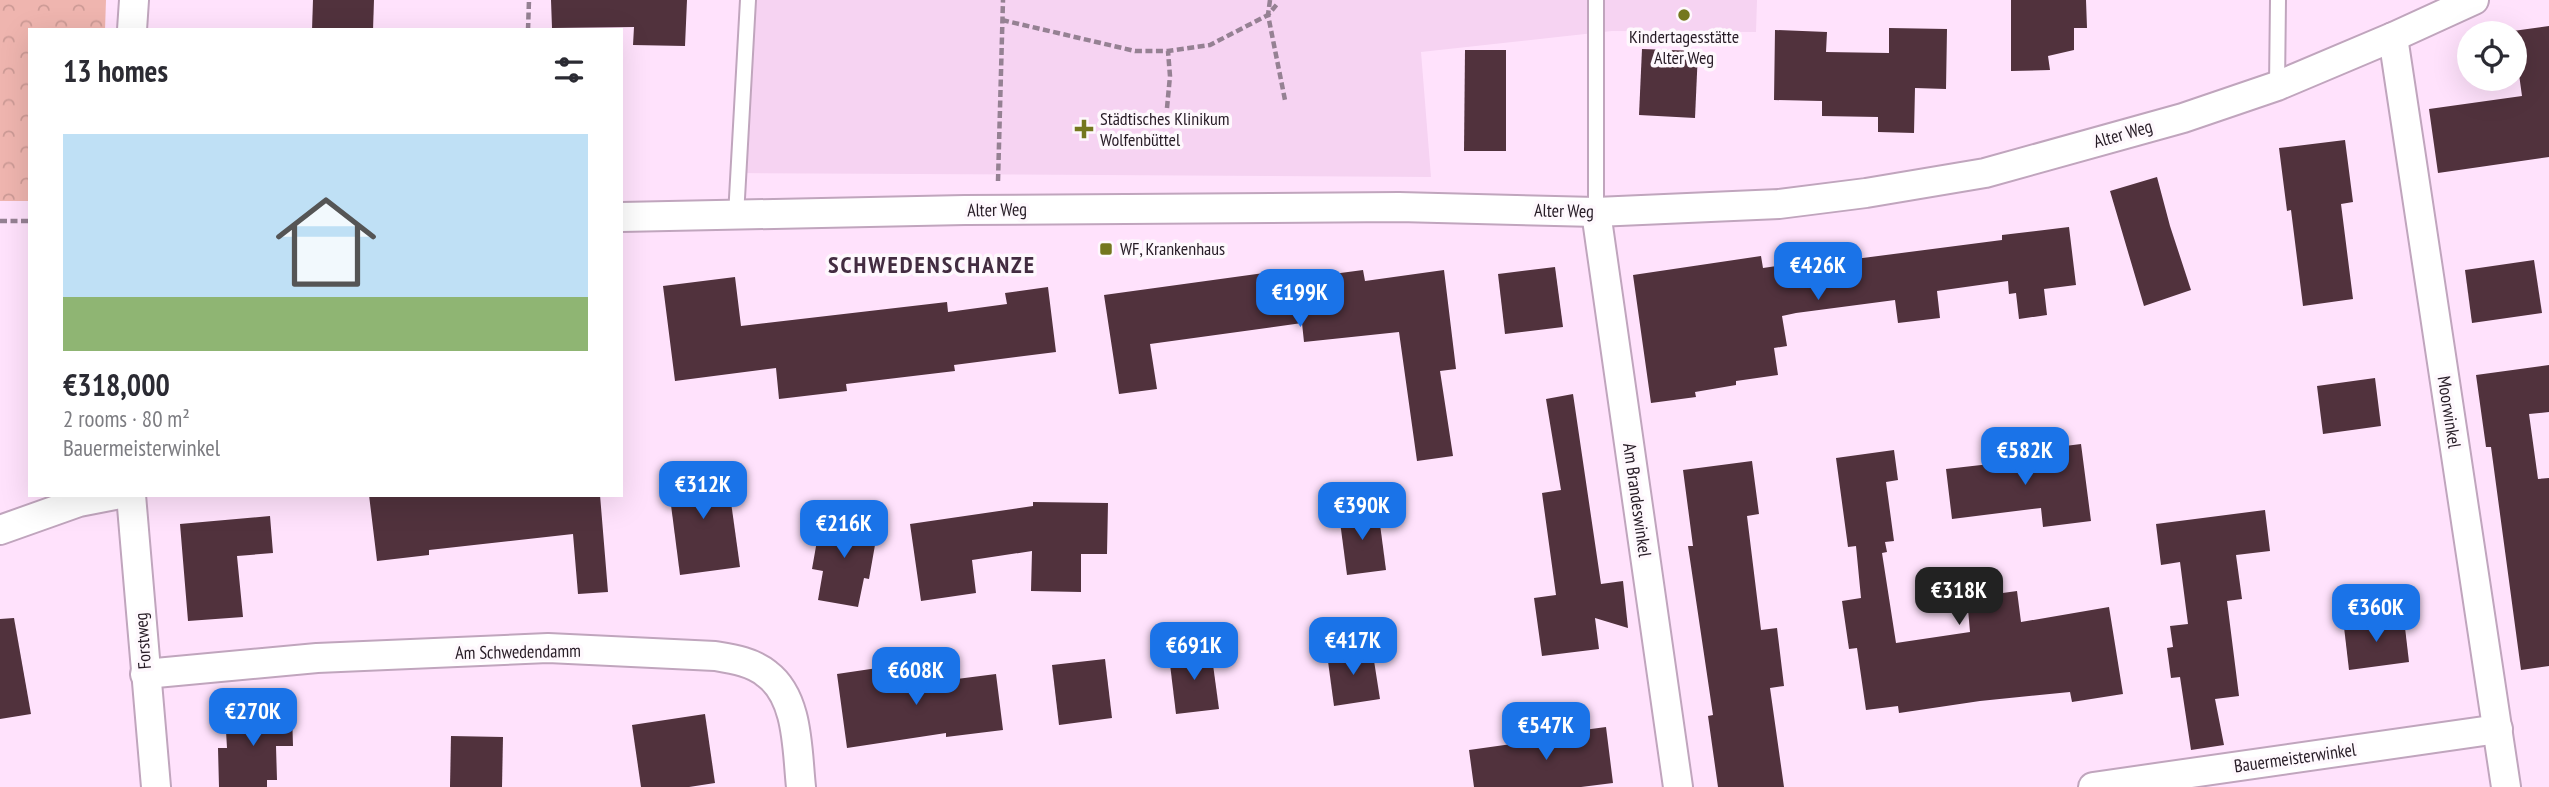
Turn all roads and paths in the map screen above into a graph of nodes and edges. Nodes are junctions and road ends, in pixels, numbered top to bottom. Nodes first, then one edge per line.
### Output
1 (134, 0) edge
2 (529, 0) edge
3 (748, 0) edge
4 (1003, 0) edge
5 (1270, 0) edge
6 (1596, 0) edge
7 (2278, 0) edge
8 (2474, 0) edge
9 (1278, 3) dead end
10 (1268, 15) junction
11 (1002, 20) junction
12 (132, 28) edge
13 (528, 28) edge
14 (2393, 37) junction
15 (1168, 51) junction
16 (2277, 86) junction
17 (1285, 100) dead end
18 (1167, 108) dead end
19 (998, 210) junction
20 (1596, 212) junction
21 (736, 216) junction
22 (623, 217) edge
23 (0, 221) edge
24 (28, 221) edge
25 (105, 497) edge
26 (131, 497) edge
27 (0, 530) edge
28 (145, 674) junction
29 (2498, 729) junction
30 (156, 787) edge
31 (802, 787) edge
32 (1678, 787) edge
33 (2093, 787) edge
34 (2506, 787) edge

1 - 12 street
2 - 13 path
3 - 21 lane
4 - 11 path
5 - 10 path
6 - 20 lane
7 - 16 lane
8 - 14 street, Alter Weg
9 - 10 path
10 - 15 path
10 - 17 path
11 - 15 path
11 - 19 path
14 - 16 street, Alter Weg
14 - 29 street, Moorwinkel
15 - 18 path
16 - 20 street, Alter Weg
19 - 20 street, Alter Weg
19 - 21 street, Alter Weg
20 - 32 street, Am Brandeswinkel
21 - 22 street, Alter Weg
23 - 24 path
25 - 27 street
26 - 28 street, Forstweg
28 - 30 street, Forstweg
28 - 31 street, Am Schwedendamm
29 - 33 street, Bauermeisterwinkel
29 - 34 street, Moorwinkel

